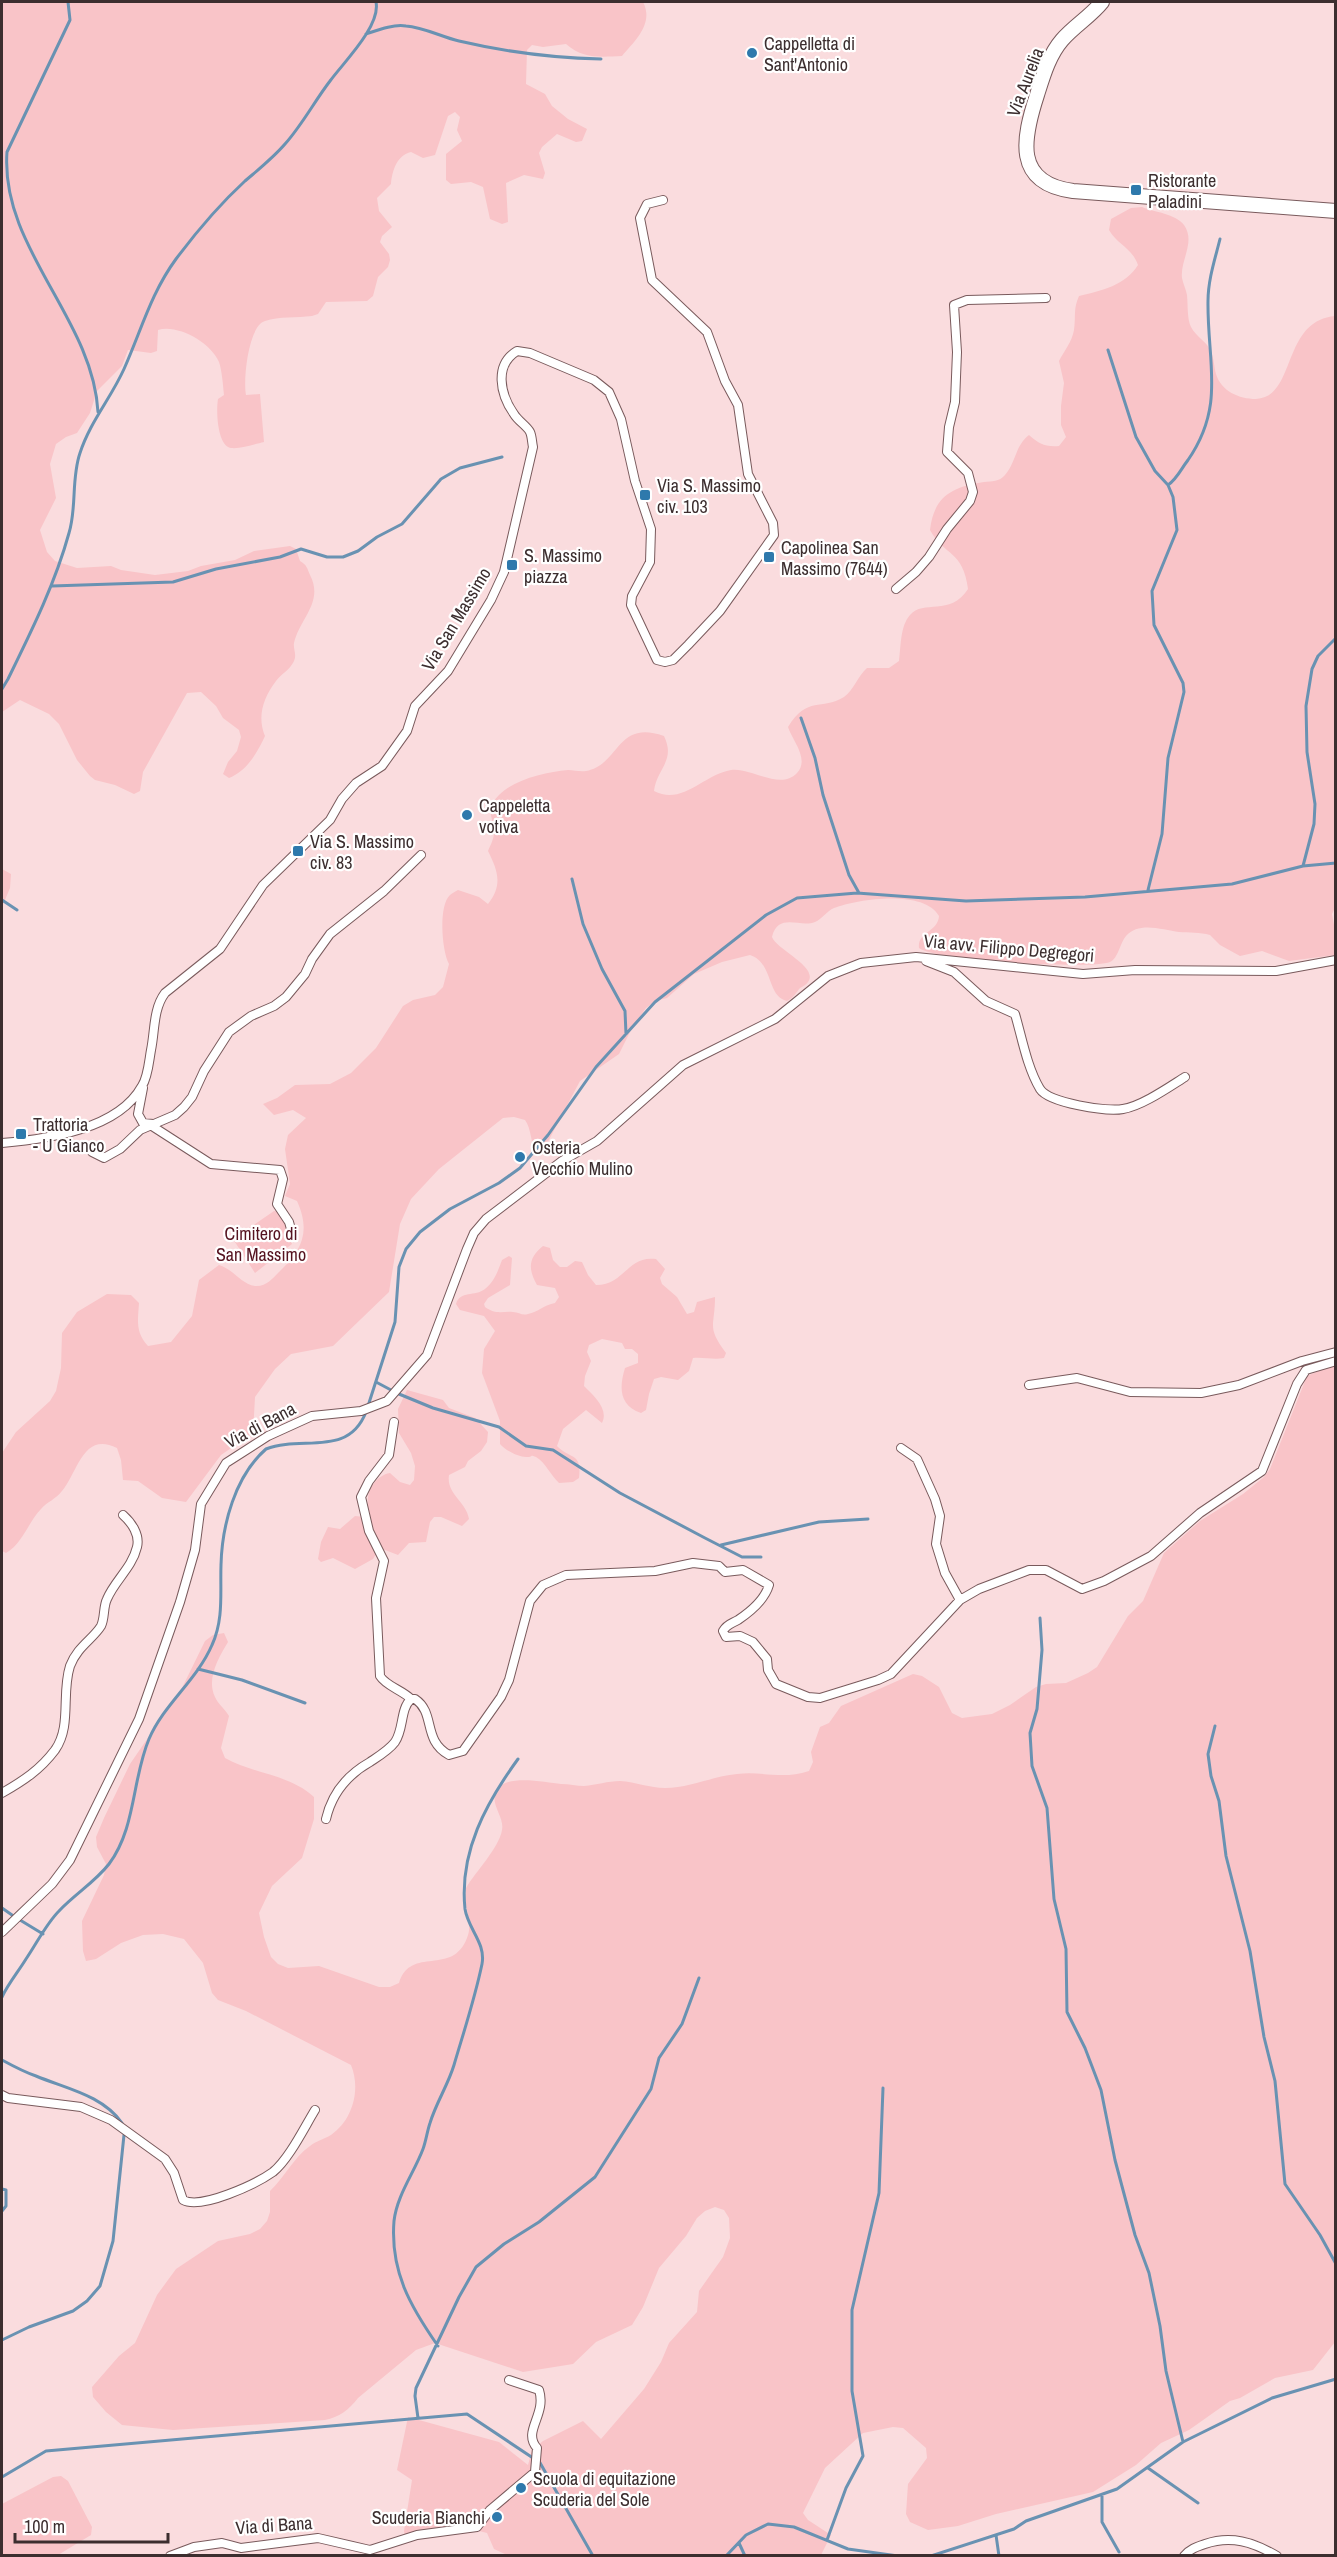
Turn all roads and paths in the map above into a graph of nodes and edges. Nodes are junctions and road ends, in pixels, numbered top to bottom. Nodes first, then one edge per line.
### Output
1 (1102, 2) edge
2 (663, 200) dead end
3 (1335, 211) edge
4 (1046, 298) dead end
5 (896, 589) dead end
6 (421, 855) dead end
7 (916, 957) junction
8 (1335, 960) edge
9 (1185, 1077) dead end
10 (143, 1085) junction
11 (154, 1125) junction
12 (2, 1143) edge
13 (92, 1152) dead end
14 (562, 1161) joint
15 (293, 1236) dead end
16 (1335, 1352) edge
17 (1335, 1361) edge
18 (1029, 1384) dead end
19 (394, 1422) dead end
20 (901, 1448) dead end
21 (123, 1515) dead end
22 (960, 1600) junction
23 (411, 1699) junction
24 (2, 1793) edge
25 (326, 1819) dead end
26 (2, 1932) edge
27 (2, 2095) edge
28 (315, 2110) dead end
29 (509, 2380) dead end
30 (170, 2556) edge
31 (1184, 2556) edge
32 (1277, 2556) edge

1 - 3 main road, Via Aurelia
2 - 10 street, Via San Massimo
4 - 5 street
6 - 11 street
7 - 8 street, Via avv. Filippo Degregori
7 - 9 street
7 - 14 street, Via avv. Filippo Degregori
10 - 11 street
10 - 12 street, Via San Massimo
11 - 13 street
11 - 15 street
14 - 26 street, Via di Bana
16 - 18 street
17 - 22 street
19 - 23 street
20 - 22 street
21 - 24 street
22 - 23 street
23 - 25 street
27 - 28 street
29 - 30 street, Via di Bana
31 - 32 street

